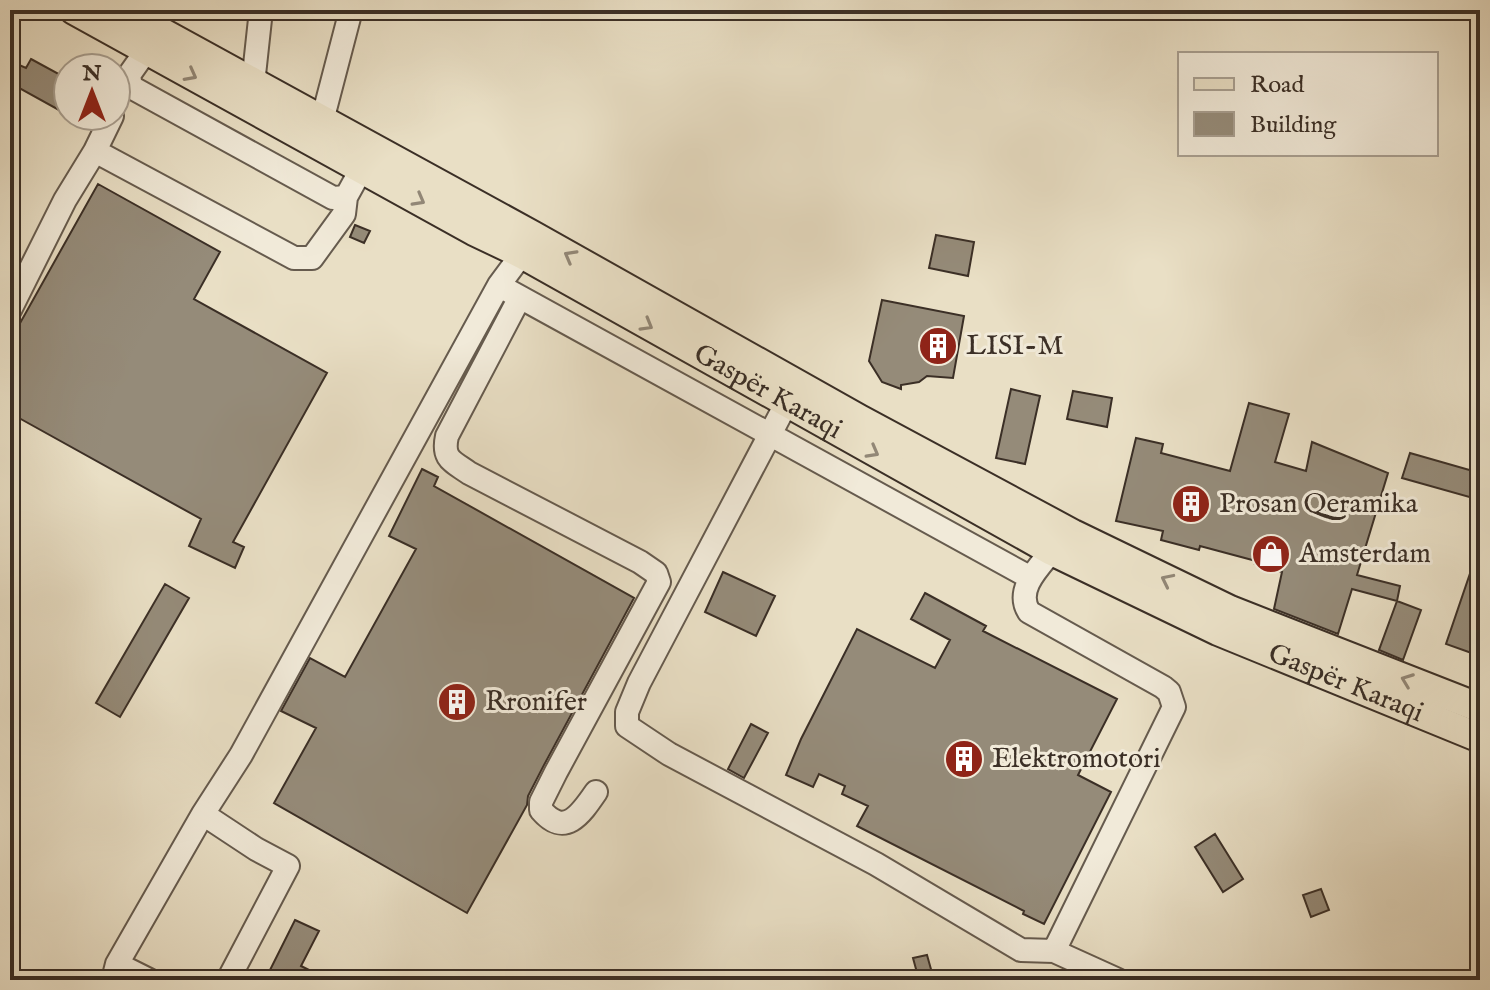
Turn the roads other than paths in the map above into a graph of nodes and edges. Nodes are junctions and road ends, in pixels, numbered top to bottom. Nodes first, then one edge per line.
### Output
1 (74, 10) edge
2 (121, 10) edge
3 (261, 10) edge
4 (351, 10) edge
5 (146, 51) junction
6 (132, 71) edge
7 (253, 84) junction
8 (132, 87) edge
9 (322, 121) junction
10 (104, 132) edge
11 (95, 151) junction
12 (362, 168) junction
13 (346, 197) junction
14 (522, 254) junction
15 (499, 285) junction
16 (520, 297) junction
17 (10, 310) edge
18 (786, 404) junction
19 (771, 435) junction
20 (1052, 551) junction
21 (1031, 578) junction
22 (1480, 708) edge
23 (1480, 738) edge
24 (596, 792) dead end
25 (203, 814) junction
26 (1054, 951) junction
27 (115, 972) edge
28 (149, 980) edge
29 (228, 980) edge
30 (1118, 980) edge

1 - 5 main road, Gaspër Karaqi
2 - 7 main road, Gaspër Karaqi
3 - 7 lane
4 - 9 lane
5 - 6 lane
5 -> 12 main road, Gaspër Karaqi
7 - 9 main road, Gaspër Karaqi
8 - 13 lane
22 -> 9 main road, Gaspër Karaqi
10 - 11 lane
11 - 13 lane
11 - 17 lane
12 - 13 lane
12 -> 14 main road, Gaspër Karaqi
14 - 15 lane
14 -> 18 main road, Gaspër Karaqi
15 - 16 lane
15 - 25 lane
16 - 19 lane
16 - 24 lane
18 - 19 lane
18 -> 20 main road, Gaspër Karaqi
19 - 21 lane
19 - 26 lane
20 - 21 lane
20 - 23 main road, Gaspër Karaqi
21 - 26 lane
25 - 27 lane
25 - 29 lane
26 - 30 lane
27 - 28 lane

